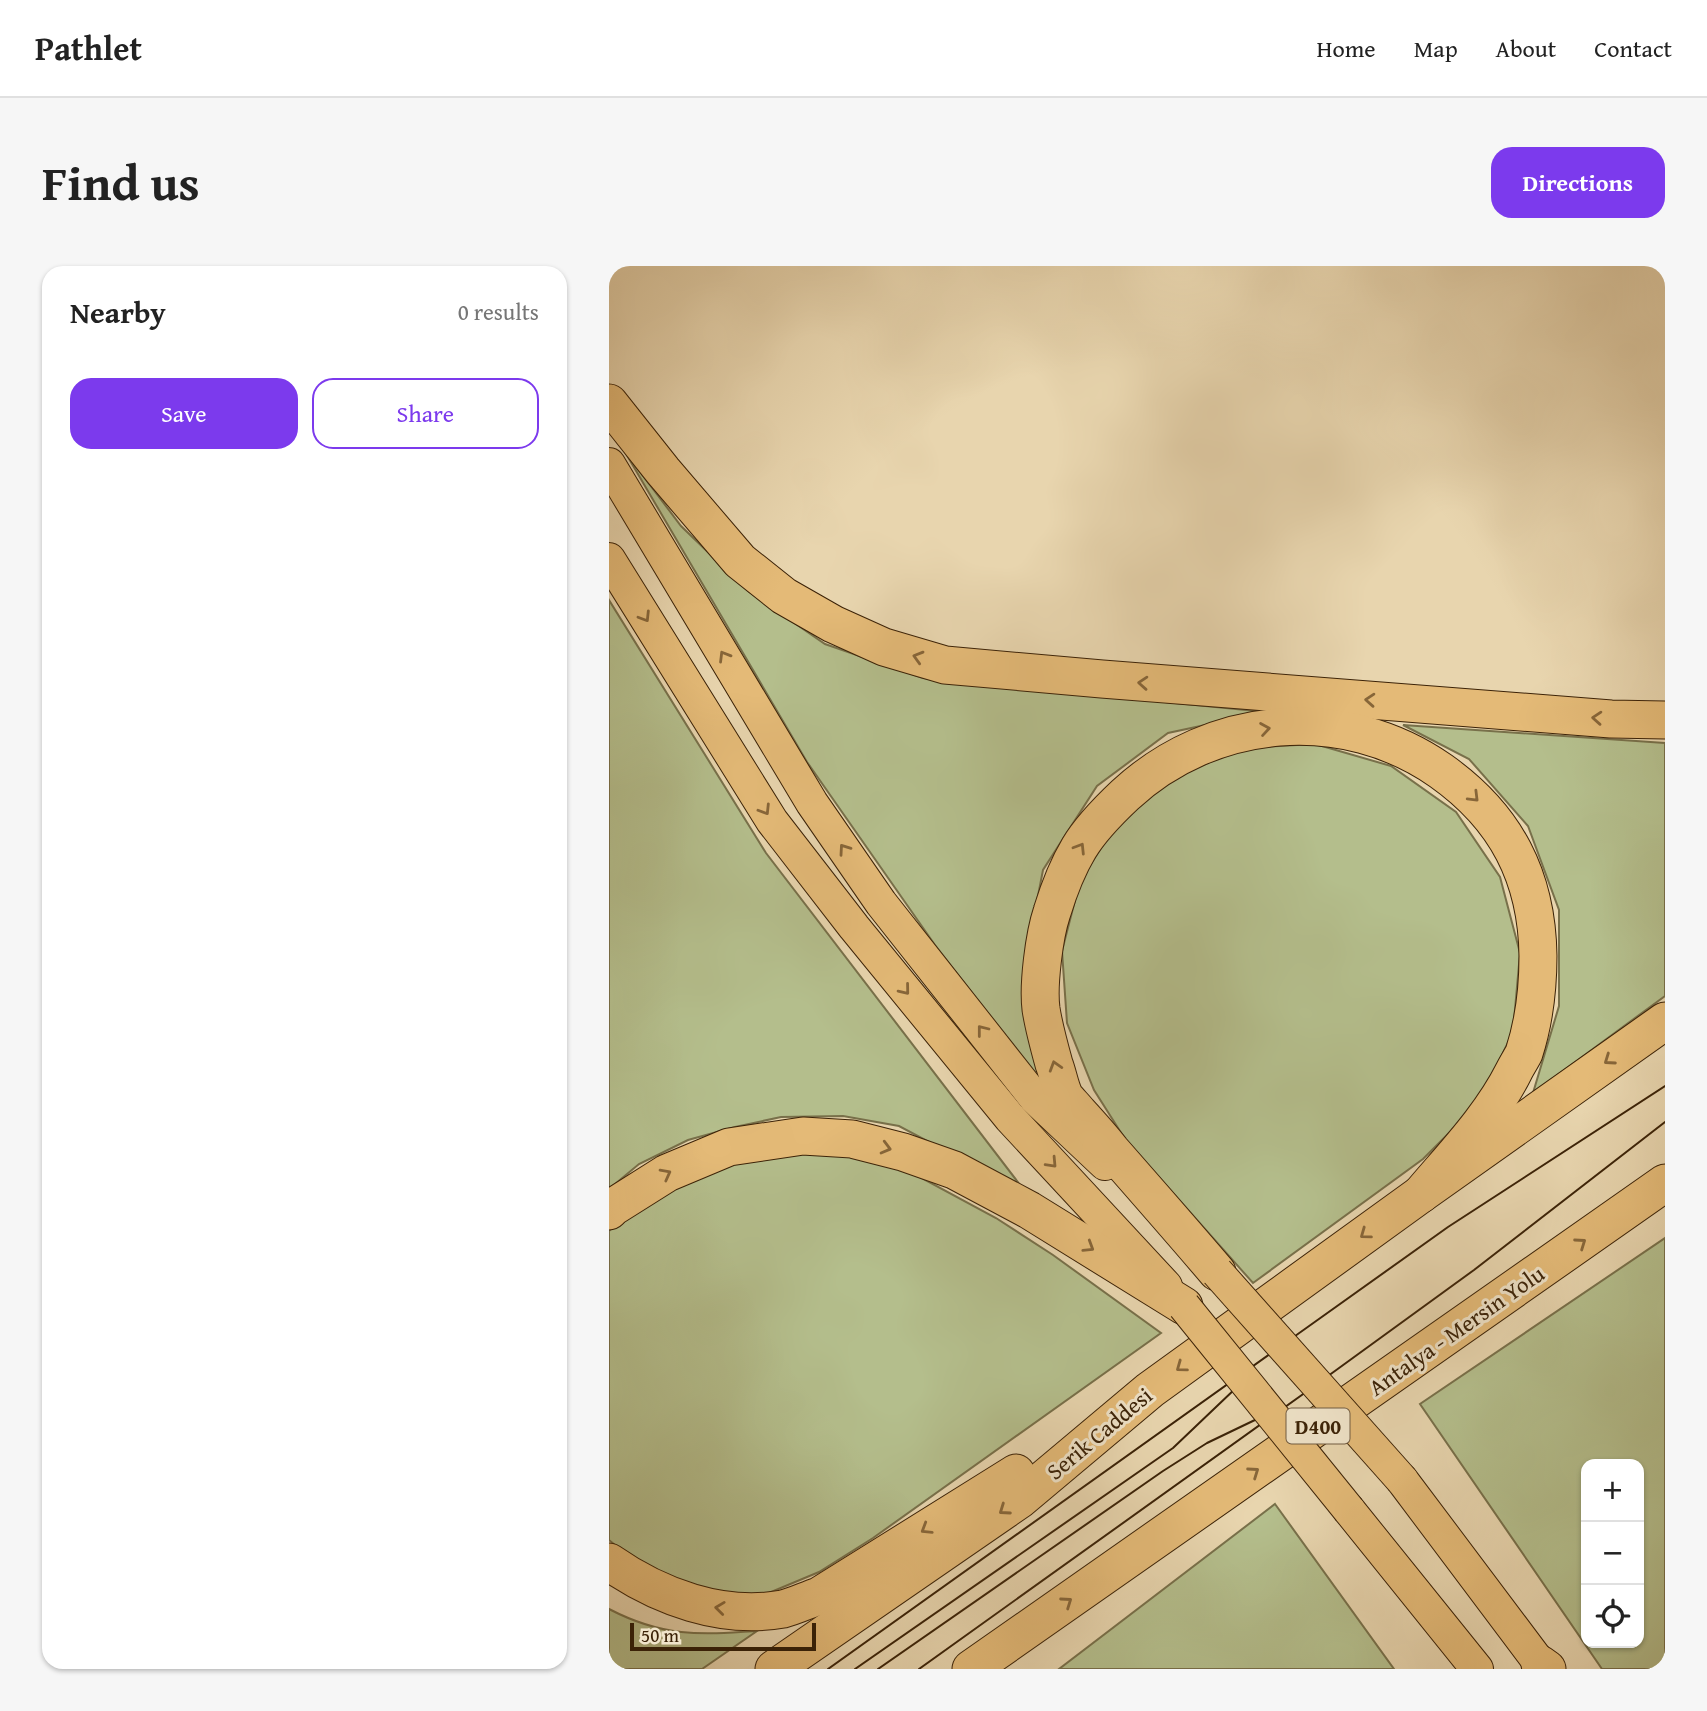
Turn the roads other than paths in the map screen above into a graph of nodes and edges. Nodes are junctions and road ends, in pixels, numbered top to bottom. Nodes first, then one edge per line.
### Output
1 (609, 403) edge
2 (609, 464) edge
3 (609, 559) edge
4 (1665, 720) edge
5 (1665, 1021) edge
6 (1665, 1183) edge
7 (1421, 1194) junction
8 (1665, 1202) edge
9 (609, 1211) edge
10 (1615, 1219) junction
11 (1217, 1272) junction
12 (1184, 1306) junction
13 (1150, 1390) junction
14 (609, 1562) edge
15 (1023, 1633) junction
16 (1544, 1667) edge
17 (774, 1669) edge
18 (971, 1669) edge
19 (999, 1669) edge
20 (1477, 1669) edge

4 -> 1 highway
11 -> 2 main road
3 -> 12 main road
5 -> 7 highway
6 - 10 highway, Antalya - Mersin Yolu / D400
11 -> 7 highway
7 -> 13 highway, Serik Caddesi
8 - 10 highway
9 -> 12 highway
15 -> 10 highway, Antalya - Mersin Yolu / D400
11 - 16 main road, bridge
12 - 20 main road, bridge
13 -> 14 highway
13 -> 17 highway, Serik Caddesi
15 - 18 highway, Antalya - Mersin Yolu / D400
15 - 19 highway

